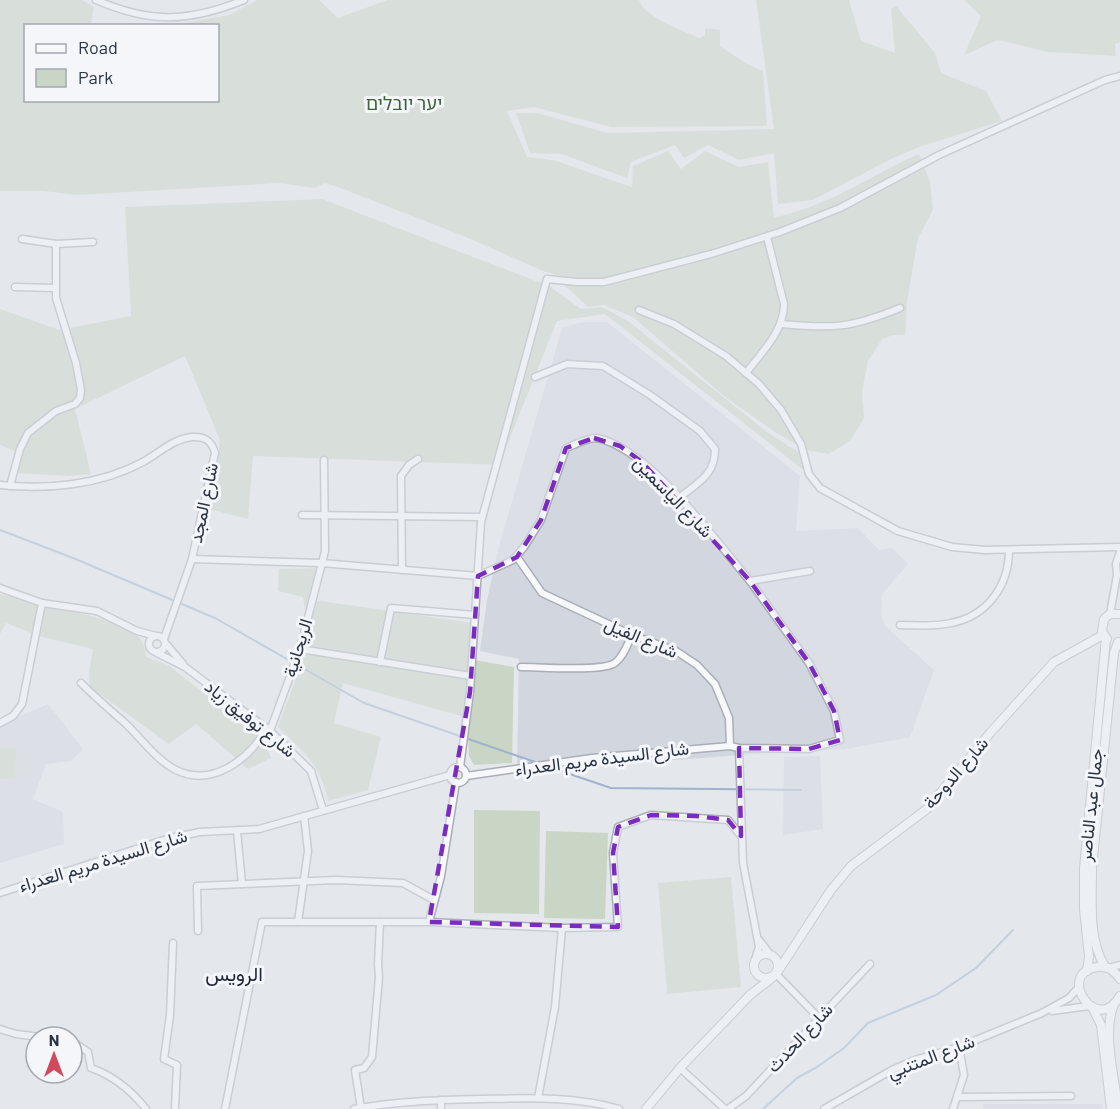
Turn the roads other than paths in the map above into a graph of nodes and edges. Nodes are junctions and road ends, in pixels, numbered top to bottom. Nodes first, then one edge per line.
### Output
1 (96, 0) edge
2 (244, 0) edge
3 (230, 3) edge
4 (1120, 76) edge
5 (767, 237) junction
6 (22, 239) dead end
7 (93, 242) dead end
8 (56, 244) junction
9 (15, 287) dead end
10 (55, 288) junction
11 (900, 308) dead end
12 (639, 310) dead end
13 (781, 324) junction
14 (746, 373) junction
15 (535, 377) dead end
16 (418, 459) dead end
17 (324, 460) dead end
18 (0, 485) edge
19 (10, 486) junction
20 (679, 498) junction
21 (302, 515) dead end
22 (324, 515) junction
23 (401, 516) junction
24 (482, 517) junction
25 (1120, 547) edge
26 (1010, 549) junction
27 (1120, 552) edge
28 (517, 557) junction
29 (192, 559) junction
30 (321, 563) junction
31 (402, 570) junction
32 (810, 572) dead end
33 (478, 576) junction
34 (750, 581) junction
35 (0, 588) edge
36 (42, 603) junction
37 (1110, 614) junction
38 (1120, 614) edge
39 (475, 615) junction
40 (900, 625) dead end
41 (137, 631) junction
42 (632, 635) junction
43 (156, 636) junction
44 (1105, 637) junction
45 (1119, 641) edge
46 (165, 642) junction
47 (150, 648) junction
48 (300, 649) junction
49 (157, 653) junction
50 (380, 662) junction
51 (185, 667) junction
52 (521, 667) dead end
53 (471, 676) junction
54 (81, 682) dead end
55 (0, 723) edge
56 (268, 730) junction
57 (730, 746) junction
58 (739, 748) junction
59 (460, 768) junction
60 (450, 775) junction
61 (466, 776) junction
62 (456, 782) junction
63 (323, 810) junction
64 (304, 816) junction
65 (237, 831) junction
66 (741, 836) junction
67 (304, 882) junction
68 (242, 884) junction
69 (0, 893) edge
70 (434, 900) junction
71 (298, 922) junction
72 (380, 922) junction
73 (429, 922) junction
74 (562, 928) junction
75 (198, 931) dead end
76 (758, 937) junction
77 (173, 943) dead end
78 (795, 947) junction
79 (773, 956) junction
80 (870, 964) dead end
81 (754, 965) junction
82 (1120, 965) edge
83 (1107, 967) junction
84 (1088, 971) junction
85 (776, 974) junction
86 (1120, 979) edge
87 (1079, 987) junction
88 (1120, 996) edge
89 (748, 997) junction
90 (1114, 1004) junction
91 (1090, 1006) junction
92 (1042, 1013) junction
93 (819, 1018) junction
94 (0, 1029) edge
95 (24, 1035) edge
96 (959, 1047) junction
97 (84, 1049) edge
98 (680, 1068) junction
99 (1071, 1096) dead end
100 (958, 1097) junction
101 (538, 1098) junction
102 (441, 1100) junction
103 (357, 1108) edge
104 (146, 1109) edge
105 (175, 1109) edge
106 (225, 1109) edge
107 (441, 1109) edge
108 (619, 1109) edge
109 (646, 1109) edge
110 (727, 1109) edge
111 (824, 1109) edge
112 (953, 1109) edge
113 (1111, 1109) edge
114 (1118, 1109) edge

1 - 3 street
2 - 3 street
4 - 5 street
5 - 13 street
5 - 24 street
6 - 8 street
7 - 8 street
8 - 10 street
9 - 10 street
10 - 19 street
11 - 13 street
12 - 14 street
13 - 14 street
14 - 26 street
15 - 20 street
16 - 23 street
17 - 22 street, الريحانية
18 - 19 street, شارع المجد
19 - 29 street, شارع المجد
20 - 28 street, شارع الياسمين
20 - 34 street, شارع الياسمين
21 - 22 street
22 - 23 street
22 - 30 street, الريحانية
23 - 24 street
23 - 31 street
24 - 33 street
25 - 26 street
26 - 40 street
27 - 37 street
28 - 33 street, شارع الياسمين
28 - 42 street, شارع الفيل
29 - 30 street
29 - 46 street, شارع المجد
30 - 31 street
30 - 48 street, الريحانية
31 - 33 street
32 - 34 street
33 - 39 street
34 - 58 street, شارع الياسمين
35 - 36 street
36 - 41 street
36 - 55 street
37 - 38 street
37 - 44 street, جمال عبد الناصر
39 - 50 street
39 - 53 street
41 - 43 street
41 - 47 street
42 - 52 street
42 - 57 street, شارع الفيل
43 - 46 street
43 - 47 street
44 - 45 street
44 - 78 street, شارع الدوحة
44 - 84 street, جمال عبد الناصر
45 - 83 street, جمال عبد الناصر
46 - 49 street
46 - 51 street
47 - 49 street
48 - 50 street
48 - 56 street, الريحانية
49 - 51 street
50 - 53 street
51 - 56 street, شارع توفيق زياد
53 - 59 street
54 - 56 street, الريحانية
56 - 63 street, شارع توفيق زياد
57 - 58 street, شارع السيدة مريم العدراء
57 - 61 street, شارع السيدة مريم العدراء
58 - 66 street
59 - 60 street
59 - 61 street
60 - 62 street
60 - 63 street, شارع السيدة مريم العدراء
61 - 62 street
62 - 70 street
63 - 64 street, شارع السيدة مريم العدراء
64 - 65 street, شارع السيدة مريم العدراء
64 - 67 street
65 - 68 street
65 - 69 street, شارع السيدة مريم العدراء
66 - 74 street
66 - 76 street
67 - 68 street
67 - 70 street
67 - 71 street
68 - 75 street
70 - 73 street
71 - 72 street
71 - 106 street
72 - 73 street
72 - 103 street
73 - 74 street
74 - 101 street
76 - 79 street
76 - 81 street
77 - 105 street
78 - 79 street, شارع الدوحة
78 - 85 street, شارع الدوحة
79 - 81 street
79 - 85 street
80 - 93 street, شارع الحدث
81 - 85 street
81 - 89 street
82 - 83 street
83 - 84 street
83 - 86 street
84 - 87 street
85 - 89 street, شارع الدوحة
85 - 93 street
87 - 91 street
87 - 92 street
88 - 90 street
89 - 98 street, شارع الدوحة
90 - 91 street
90 - 114 street
91 - 92 street
91 - 113 street
92 - 96 street, شارع المتنبي
93 - 110 street, شارع الحدث
94 - 95 street
96 - 100 street
96 - 111 street, شارع المتنبي
97 - 104 street
98 - 109 street, شارع الدوحة
98 - 110 street
99 - 100 street
100 - 112 street
101 - 102 street
101 - 108 street
102 - 103 street
102 - 107 street

